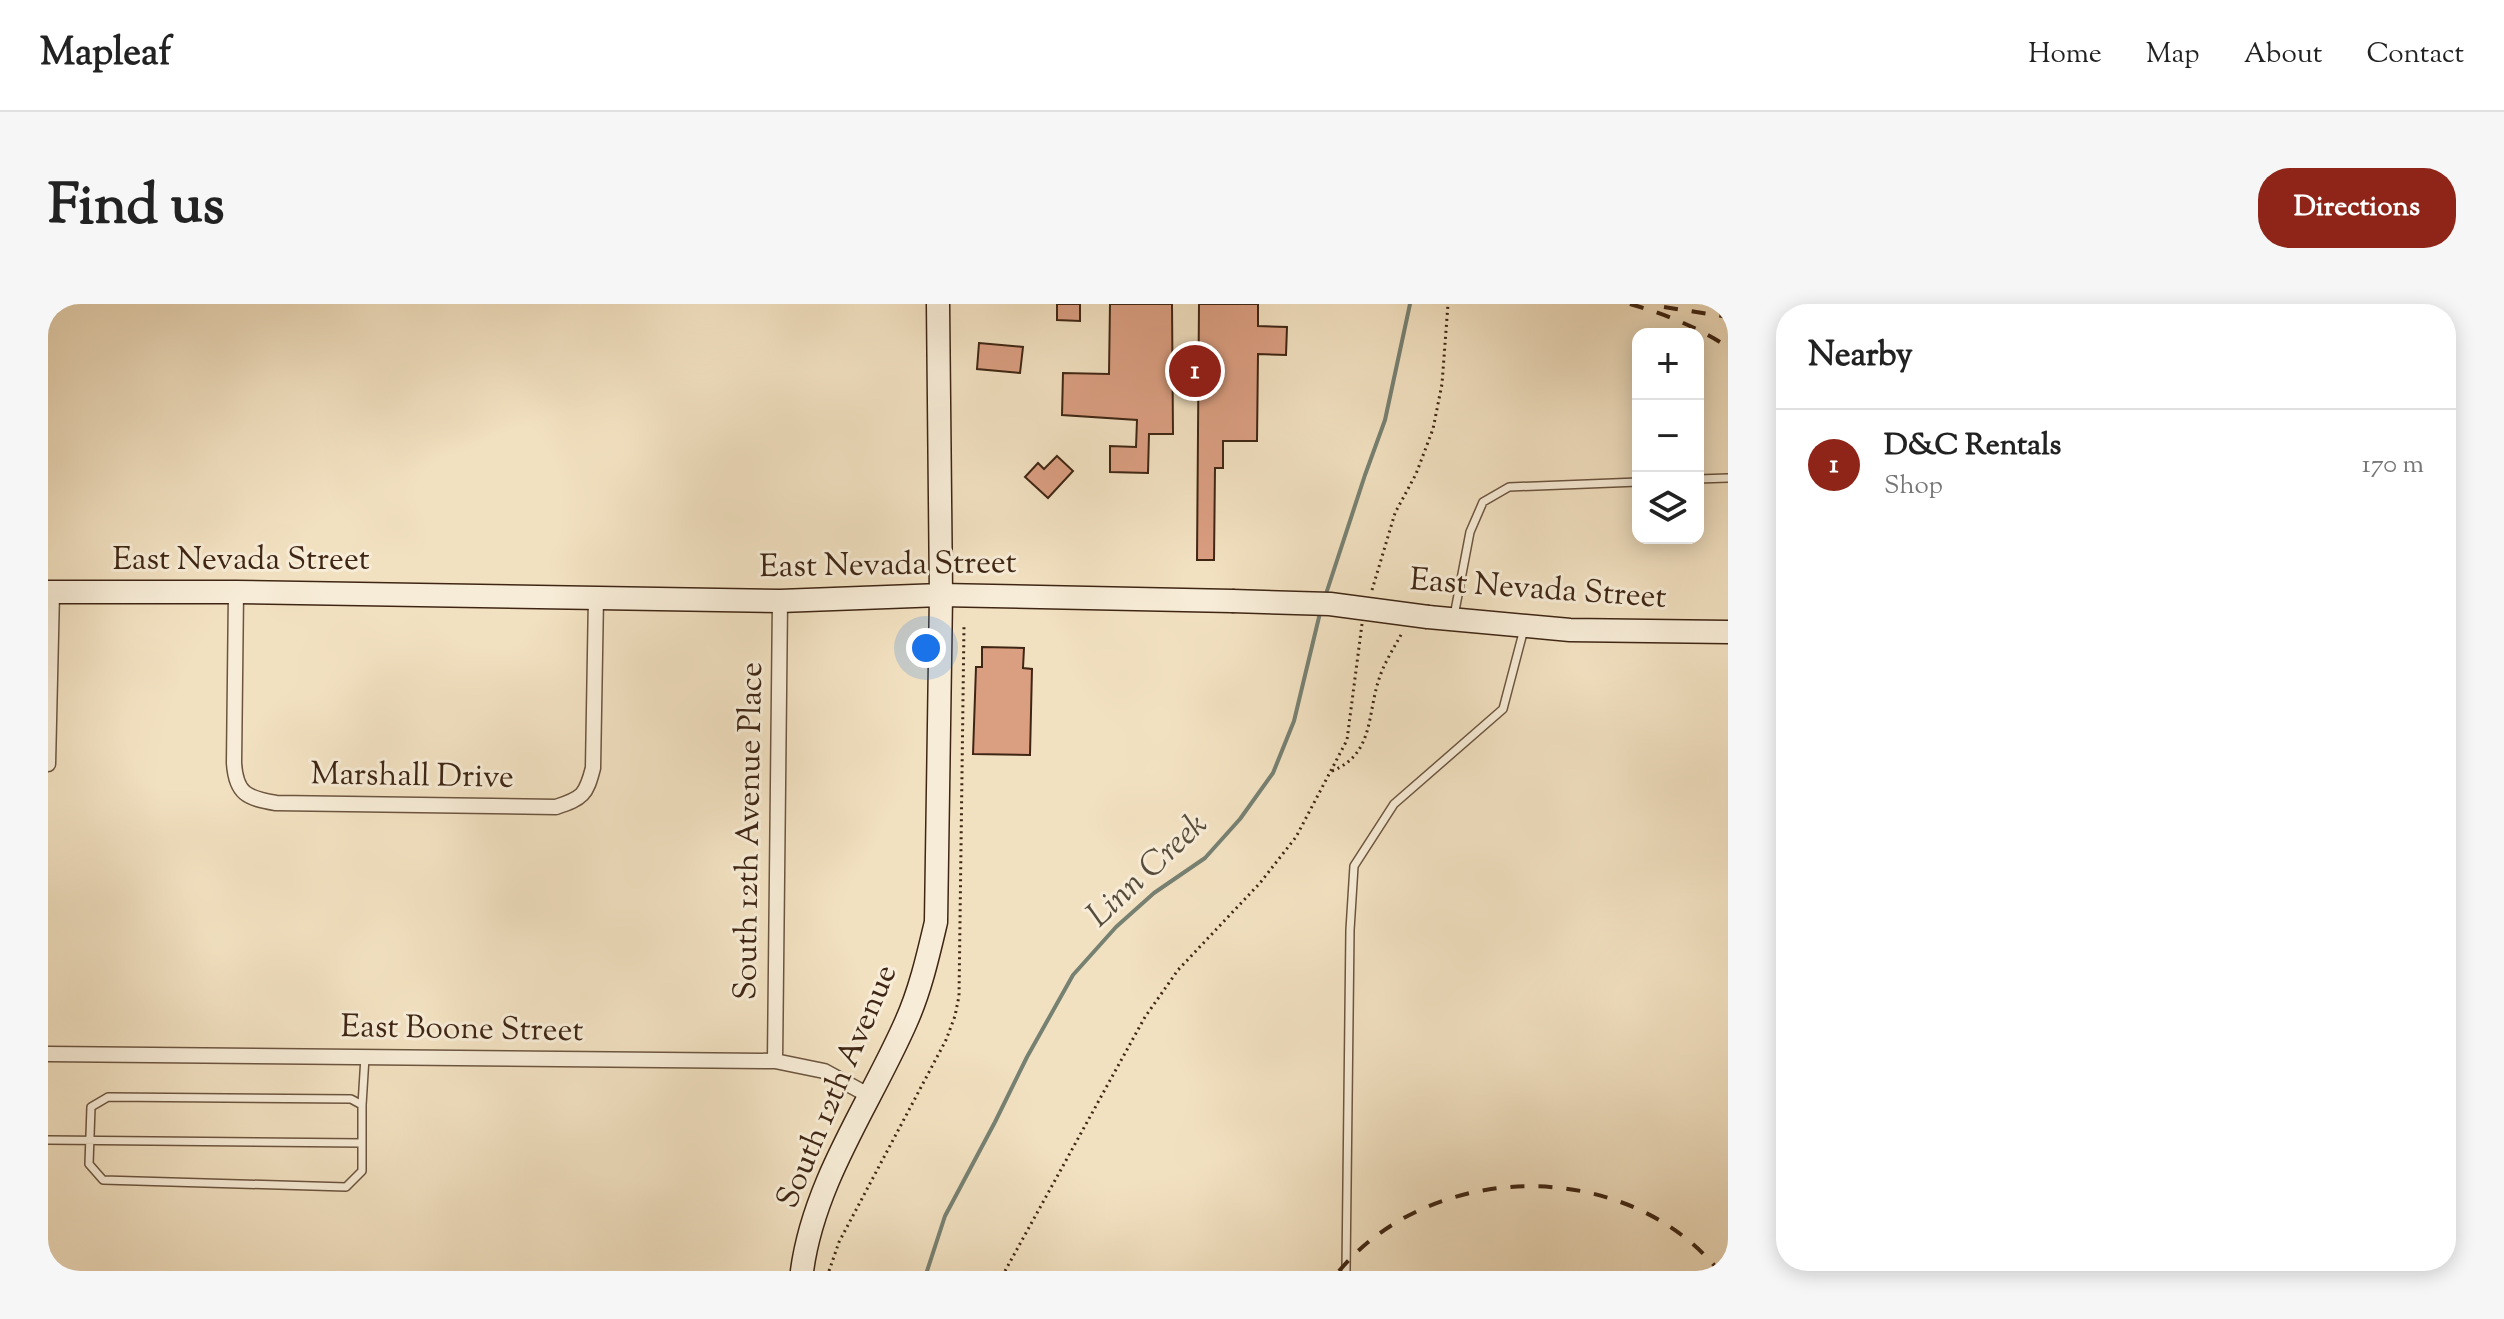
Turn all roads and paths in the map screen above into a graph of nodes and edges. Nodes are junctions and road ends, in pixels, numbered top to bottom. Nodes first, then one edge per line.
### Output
1 (936, 304) edge
2 (1448, 304) edge
3 (1728, 478) edge
4 (1704, 479) edge
5 (1632, 482) edge
6 (50, 592) edge
7 (236, 592) junction
8 (1371, 592) dead end
9 (941, 595) junction
10 (596, 597) junction
11 (780, 601) junction
12 (1363, 617) dead end
13 (1453, 619) junction
14 (1525, 626) junction
15 (1728, 632) edge
16 (1402, 633) dead end
17 (48, 764) edge
18 (1332, 771) junction
19 (48, 1054) edge
20 (365, 1057) junction
21 (775, 1061) junction
22 (868, 1095) junction
23 (362, 1105) junction
24 (48, 1140) edge
25 (90, 1140) junction
26 (362, 1143) junction
27 (802, 1271) edge
28 (1005, 1271) edge
29 (1346, 1271) edge

1 - 9 main road, South 12th Avenue
2 - 8 path
3 - 4 lane
5 - 13 lane
6 - 7 main road, East Nevada Street
6 - 17 street
7 - 10 main road, East Nevada Street
7 - 10 street, Marshall Drive
9 - 11 main road, East Nevada Street
9 - 13 main road, East Nevada Street, bridge
9 - 22 main road, South 12th Avenue
10 - 11 main road, East Nevada Street
11 - 21 street, South 12th Avenue Place
12 - 18 path
13 - 14 main road, East Nevada Street
14 - 15 main road, East Nevada Street
14 - 29 lane
16 - 18 path
18 - 28 path
19 - 20 street, East Boone Street
20 - 21 street, East Boone Street
20 - 23 lane
21 - 22 street, East Boone Street
22 - 27 main road, South 12th Avenue
23 - 25 lane
23 - 26 lane
24 - 25 lane
25 - 26 lane
25 - 26 lane

